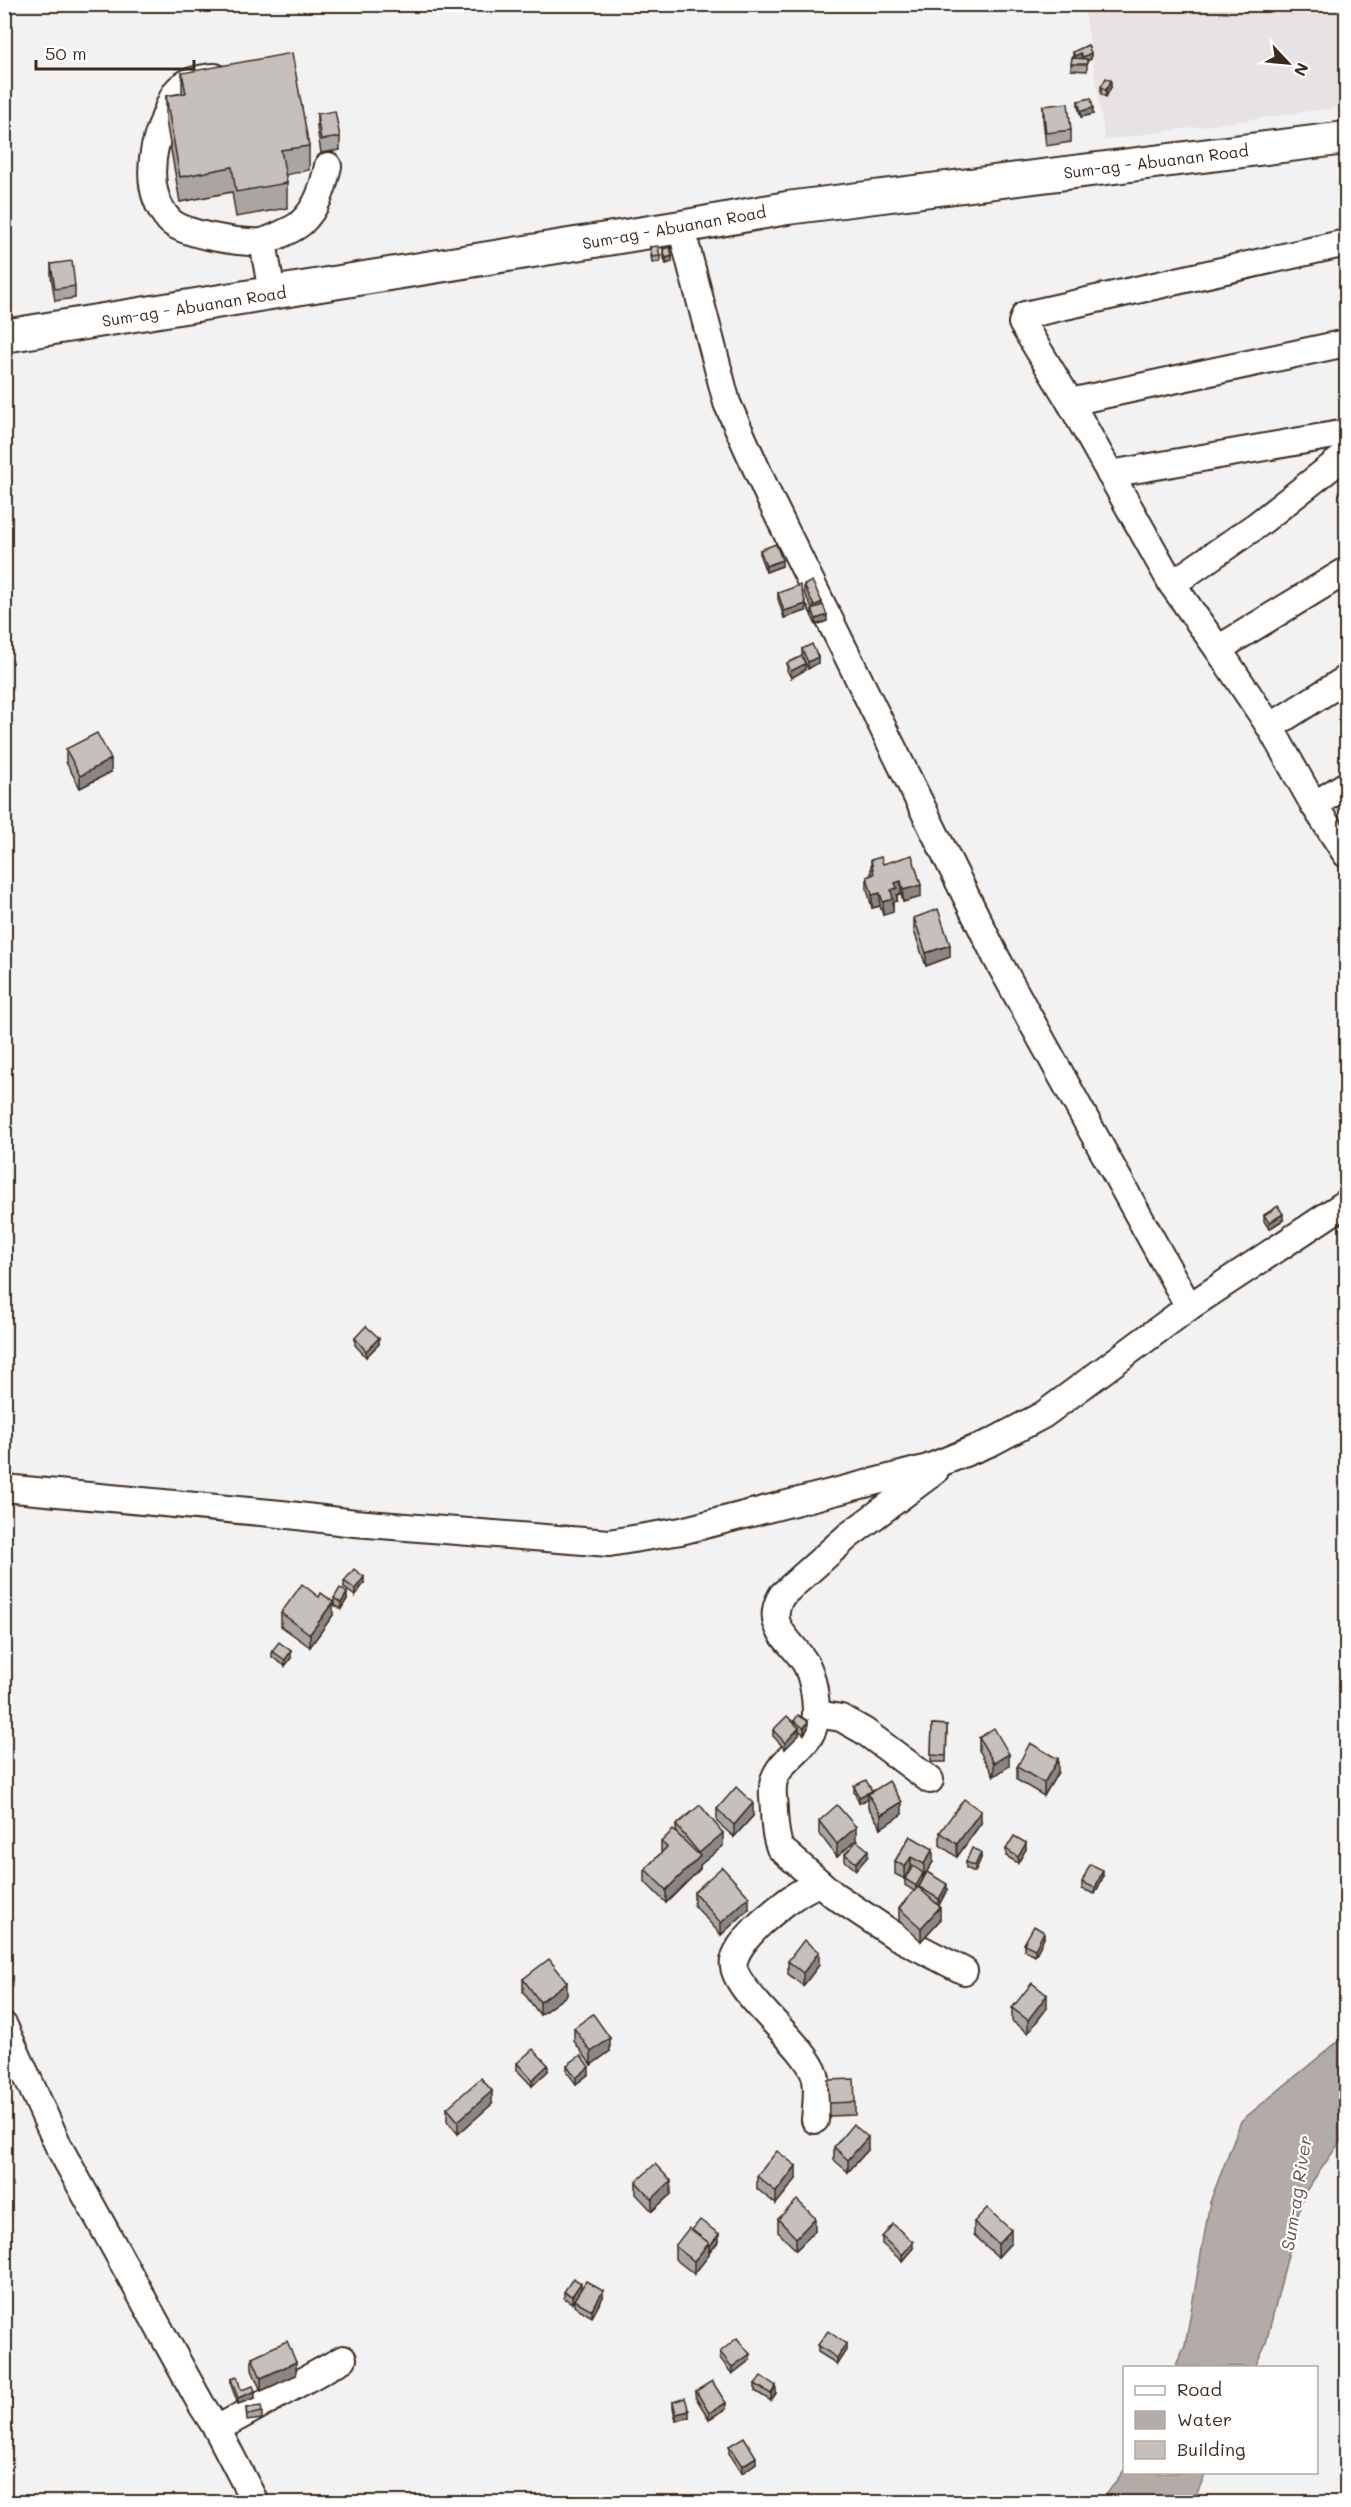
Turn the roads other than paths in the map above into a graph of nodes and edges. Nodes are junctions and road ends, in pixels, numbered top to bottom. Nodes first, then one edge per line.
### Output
1 (219, 76) edge
2 (1347, 138) edge
3 (328, 166) dead end
4 (681, 227) junction
5 (263, 242) junction
6 (1347, 243) edge
7 (272, 293) junction
8 (4, 336) edge
9 (1347, 343) edge
10 (1070, 402) junction
11 (1347, 433) edge
12 (1347, 454) edge
13 (1110, 474) junction
14 (1347, 571) edge
15 (1172, 584) junction
16 (1218, 649) junction
17 (1347, 679) edge
18 (1270, 727) junction
19 (1347, 785) edge
20 (1314, 805) junction
21 (1347, 854) edge
22 (1347, 1203) edge
23 (1189, 1307) junction
24 (949, 1459) junction
25 (4, 1488) edge
26 (817, 1714) junction
27 (930, 1780) dead end
28 (820, 1883) junction
29 (964, 1971) dead end
30 (4, 2026) edge
31 (814, 2120) dead end
32 (343, 2359) dead end
33 (217, 2429) junction
34 (255, 2502) edge

1 - 5 street
2 - 4 main road, Sum-ag - Abuanan Road
3 - 5 street
4 - 7 main road, Sum-ag - Abuanan Road
4 - 23 street
5 - 7 street
6 - 10 street
7 - 8 main road, Sum-ag - Abuanan Road
9 - 10 street
10 - 13 street
11 - 13 street
12 - 15 street
13 - 15 street
14 - 16 street
15 - 16 street
16 - 18 street
17 - 18 street
18 - 20 street
19 - 20 street
20 - 21 street
22 - 23 street
23 - 24 street
24 - 25 street
24 - 26 street
26 - 27 street
26 - 28 street
28 - 29 street
28 - 31 street
30 - 33 street
32 - 33 street
33 - 34 street

